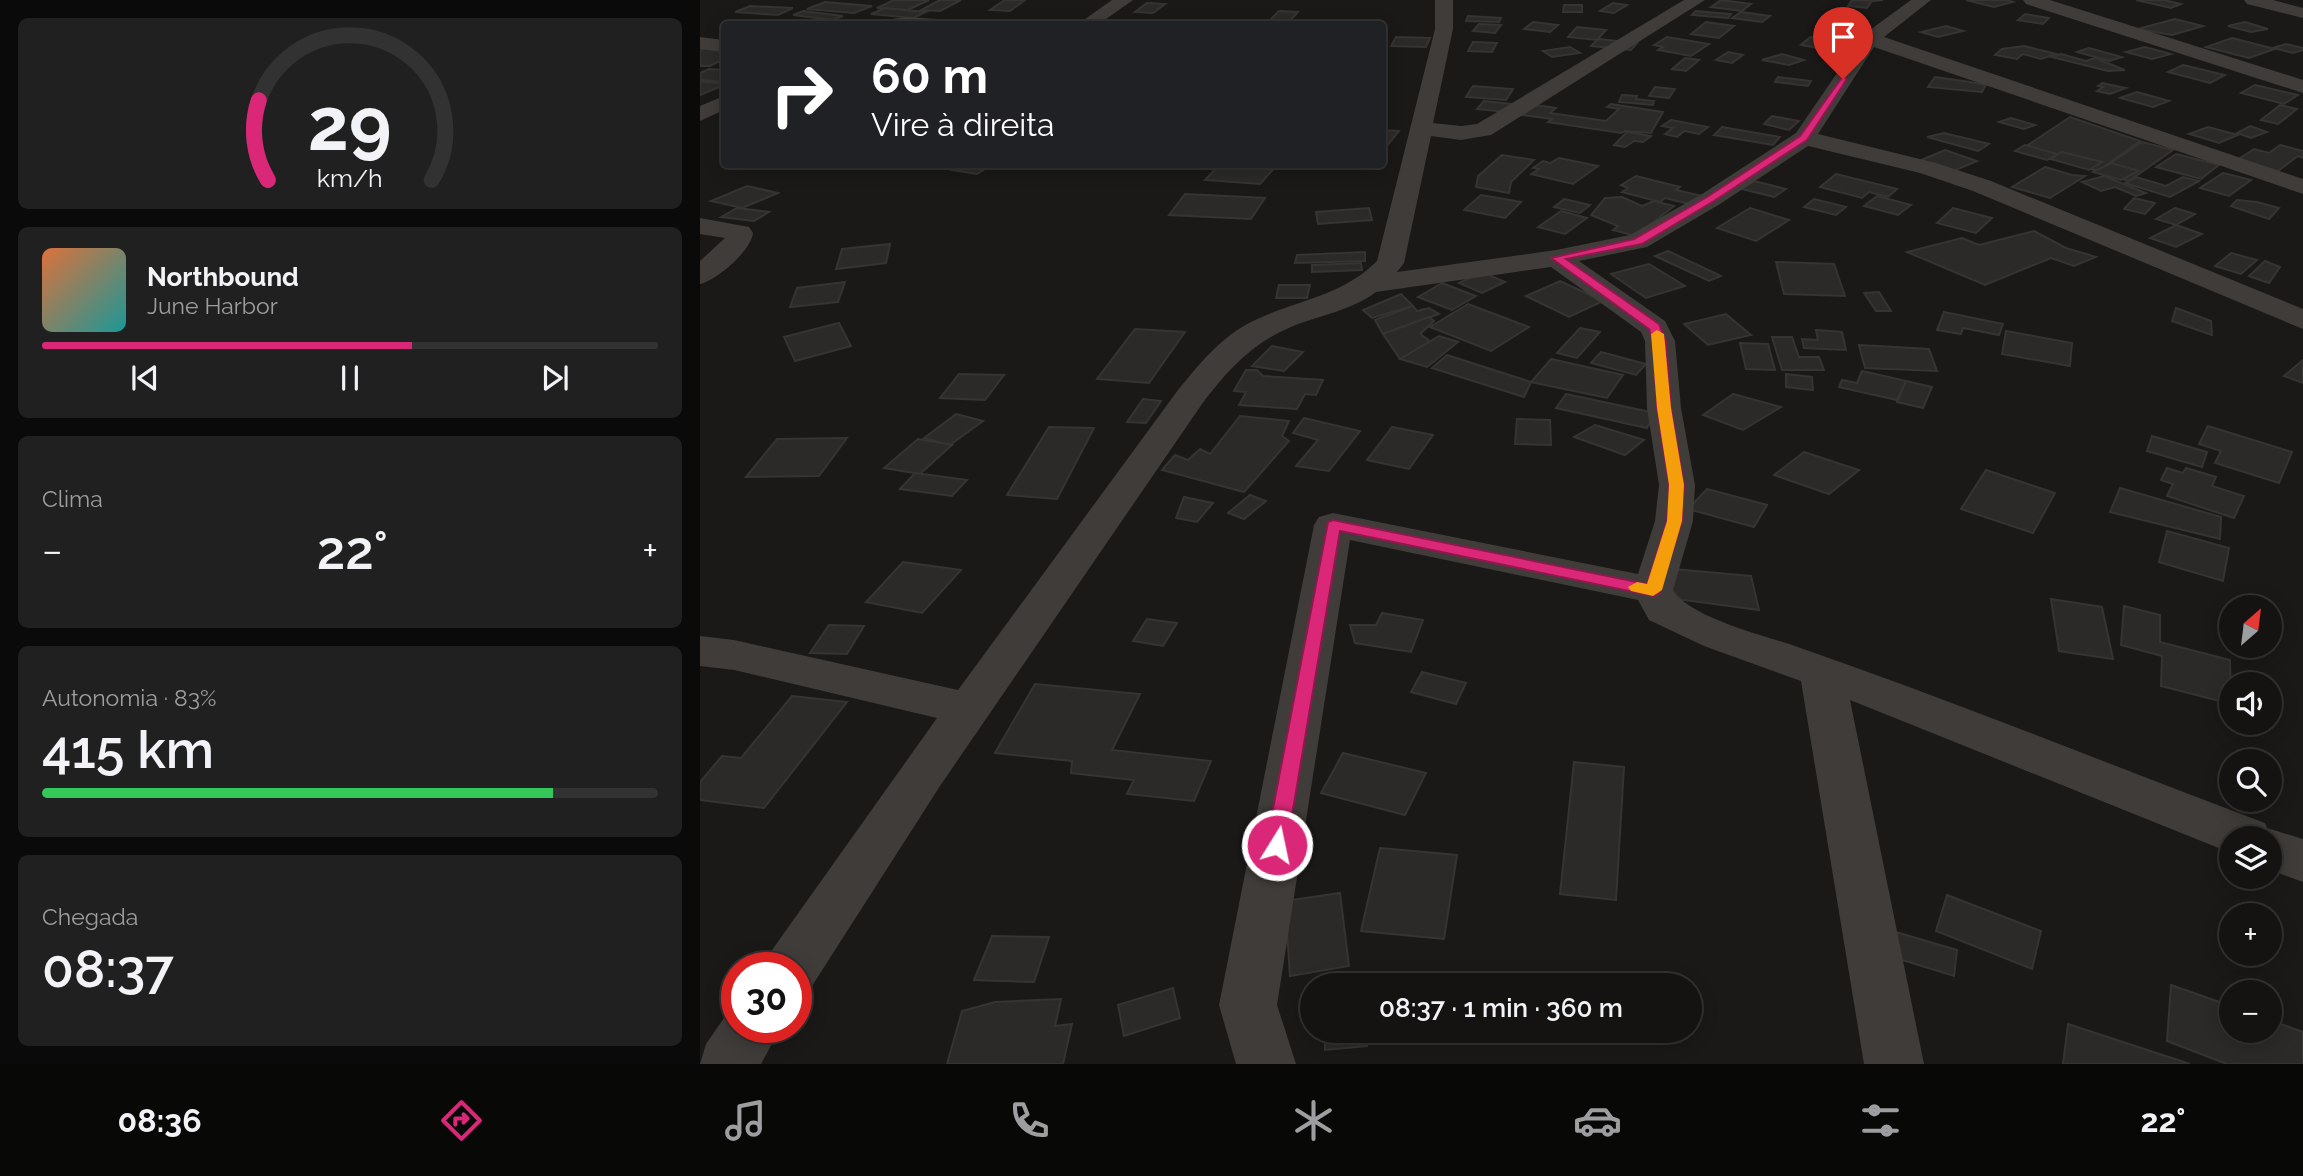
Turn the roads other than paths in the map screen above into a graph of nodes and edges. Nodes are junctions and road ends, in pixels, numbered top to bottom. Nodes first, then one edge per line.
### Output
1 (1124, 0) edge
2 (1444, 0) edge
3 (1696, 0) edge
4 (1922, 0) edge
5 (2032, 0) edge
6 (2253, 0) edge
7 (2303, 13) edge
8 (1092, 21) edge
9 (1870, 39) junction
10 (700, 43) edge
11 (721, 46) edge
12 (2303, 87) edge
13 (721, 104) edge
14 (700, 114) edge
15 (1421, 128) junction
16 (1804, 138) junction
17 (2303, 187) edge
18 (700, 226) edge
19 (1556, 258) junction
20 (700, 276) edge
21 (1373, 284) junction
22 (2303, 320) edge
23 (1653, 590) junction
24 (700, 651) edge
25 (1822, 672) junction
26 (969, 709) junction
27 (2219, 827) edge
28 (2282, 853) edge
29 (2303, 861) edge
30 (803, 952) edge
31 (741, 1043) edge
32 (727, 1064) edge
33 (1266, 1064) edge
34 (1894, 1064) edge

1 - 8 street
2 - 15 street
3 - 15 street
4 - 9 street
5 - 12 street
6 - 7 street
9 - 16 street
9 - 17 street
10 - 11 street
13 - 14 street
15 - 21 street
16 - 19 street
16 - 22 street
18 - 20 street
19 - 21 street
19 - 23 street
21 - 26 street
23 - 25 street
23 - 33 street
24 - 26 street
25 - 27 street
25 - 34 street
26 - 30 street
28 - 29 street
31 - 32 street

